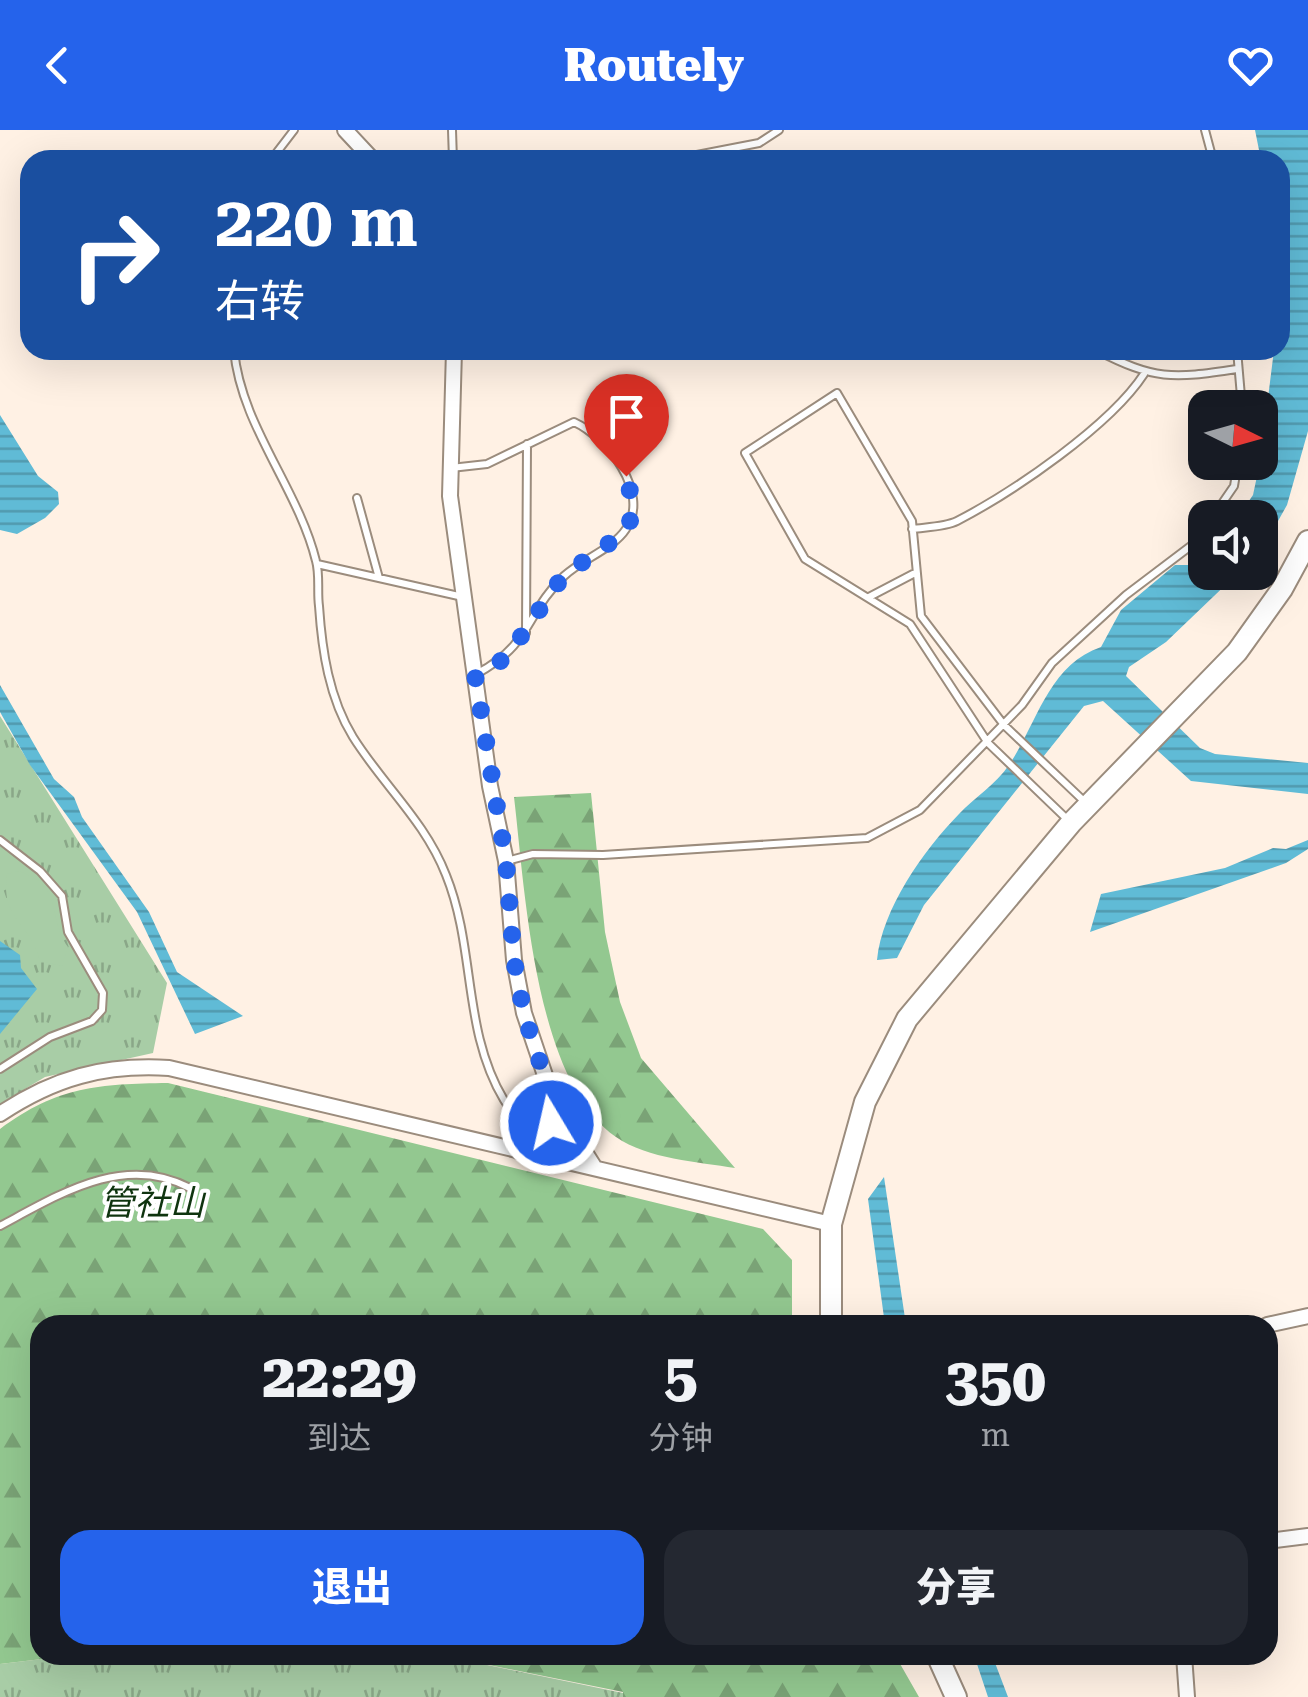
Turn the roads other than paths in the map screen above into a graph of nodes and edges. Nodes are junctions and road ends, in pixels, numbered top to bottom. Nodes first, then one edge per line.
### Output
1 (345, 130) edge
2 (779, 130) edge
3 (364, 150) edge
4 (722, 150) edge
5 (236, 360) edge
6 (454, 360) edge
7 (1116, 360) edge
8 (1237, 360) edge
9 (1237, 369) junction
10 (1144, 374) junction
11 (1240, 390) edge
12 (526, 444) junction
13 (450, 468) junction
14 (357, 498) dead end
15 (912, 529) junction
16 (1308, 541) edge
17 (1188, 548) edge
18 (317, 564) junction
19 (914, 574) junction
20 (379, 578) junction
21 (464, 597) junction
22 (869, 597) junction
23 (921, 616) junction
24 (910, 624) junction
25 (526, 634) junction
26 (475, 675) junction
27 (1004, 725) junction
28 (988, 742) junction
29 (1088, 805) junction
30 (1071, 823) junction
31 (0, 840) edge
32 (506, 861) junction
33 (0, 1070) edge
34 (554, 1105) junction
35 (0, 1114) edge
36 (543, 1139) junction
37 (512, 1152) junction
38 (595, 1168) junction
39 (190, 1188) dead end
40 (831, 1224) junction
41 (0, 1226) edge
42 (831, 1315) edge
43 (1308, 1316) edge
44 (1278, 1323) edge
45 (1308, 1536) edge
46 (1278, 1539) edge
47 (942, 1665) edge
48 (1185, 1665) edge
49 (956, 1697) edge
50 (1187, 1697) edge

1 - 3 street
2 - 4 lane
5 - 18 lane
6 - 13 street
7 - 10 lane
8 - 9 lane
9 - 10 lane
9 - 11 lane
10 - 15 lane
12 - 13 lane
12 - 25 lane
12 - 25 lane
13 - 21 street
14 - 20 lane
15 - 19 lane
15 - 22 lane
16 - 29 street
17 - 27 lane
18 - 20 lane
18 - 36 lane
19 - 22 lane
19 - 23 lane
20 - 21 lane
21 - 26 street
22 - 24 lane
23 - 24 lane
23 - 27 lane
24 - 28 lane
25 - 26 lane
26 - 32 street
27 - 28 lane
27 - 29 lane
28 - 30 lane
28 - 32 lane
29 - 30 street
30 - 40 street
31 - 33 lane
32 - 34 street
34 - 36 street
34 - 38 street
35 - 37 street
36 - 37 street
36 - 38 lane
37 - 38 street
38 - 40 street
39 - 41 lane
40 - 42 street
43 - 44 street
45 - 46 street
47 - 49 street
48 - 50 street

